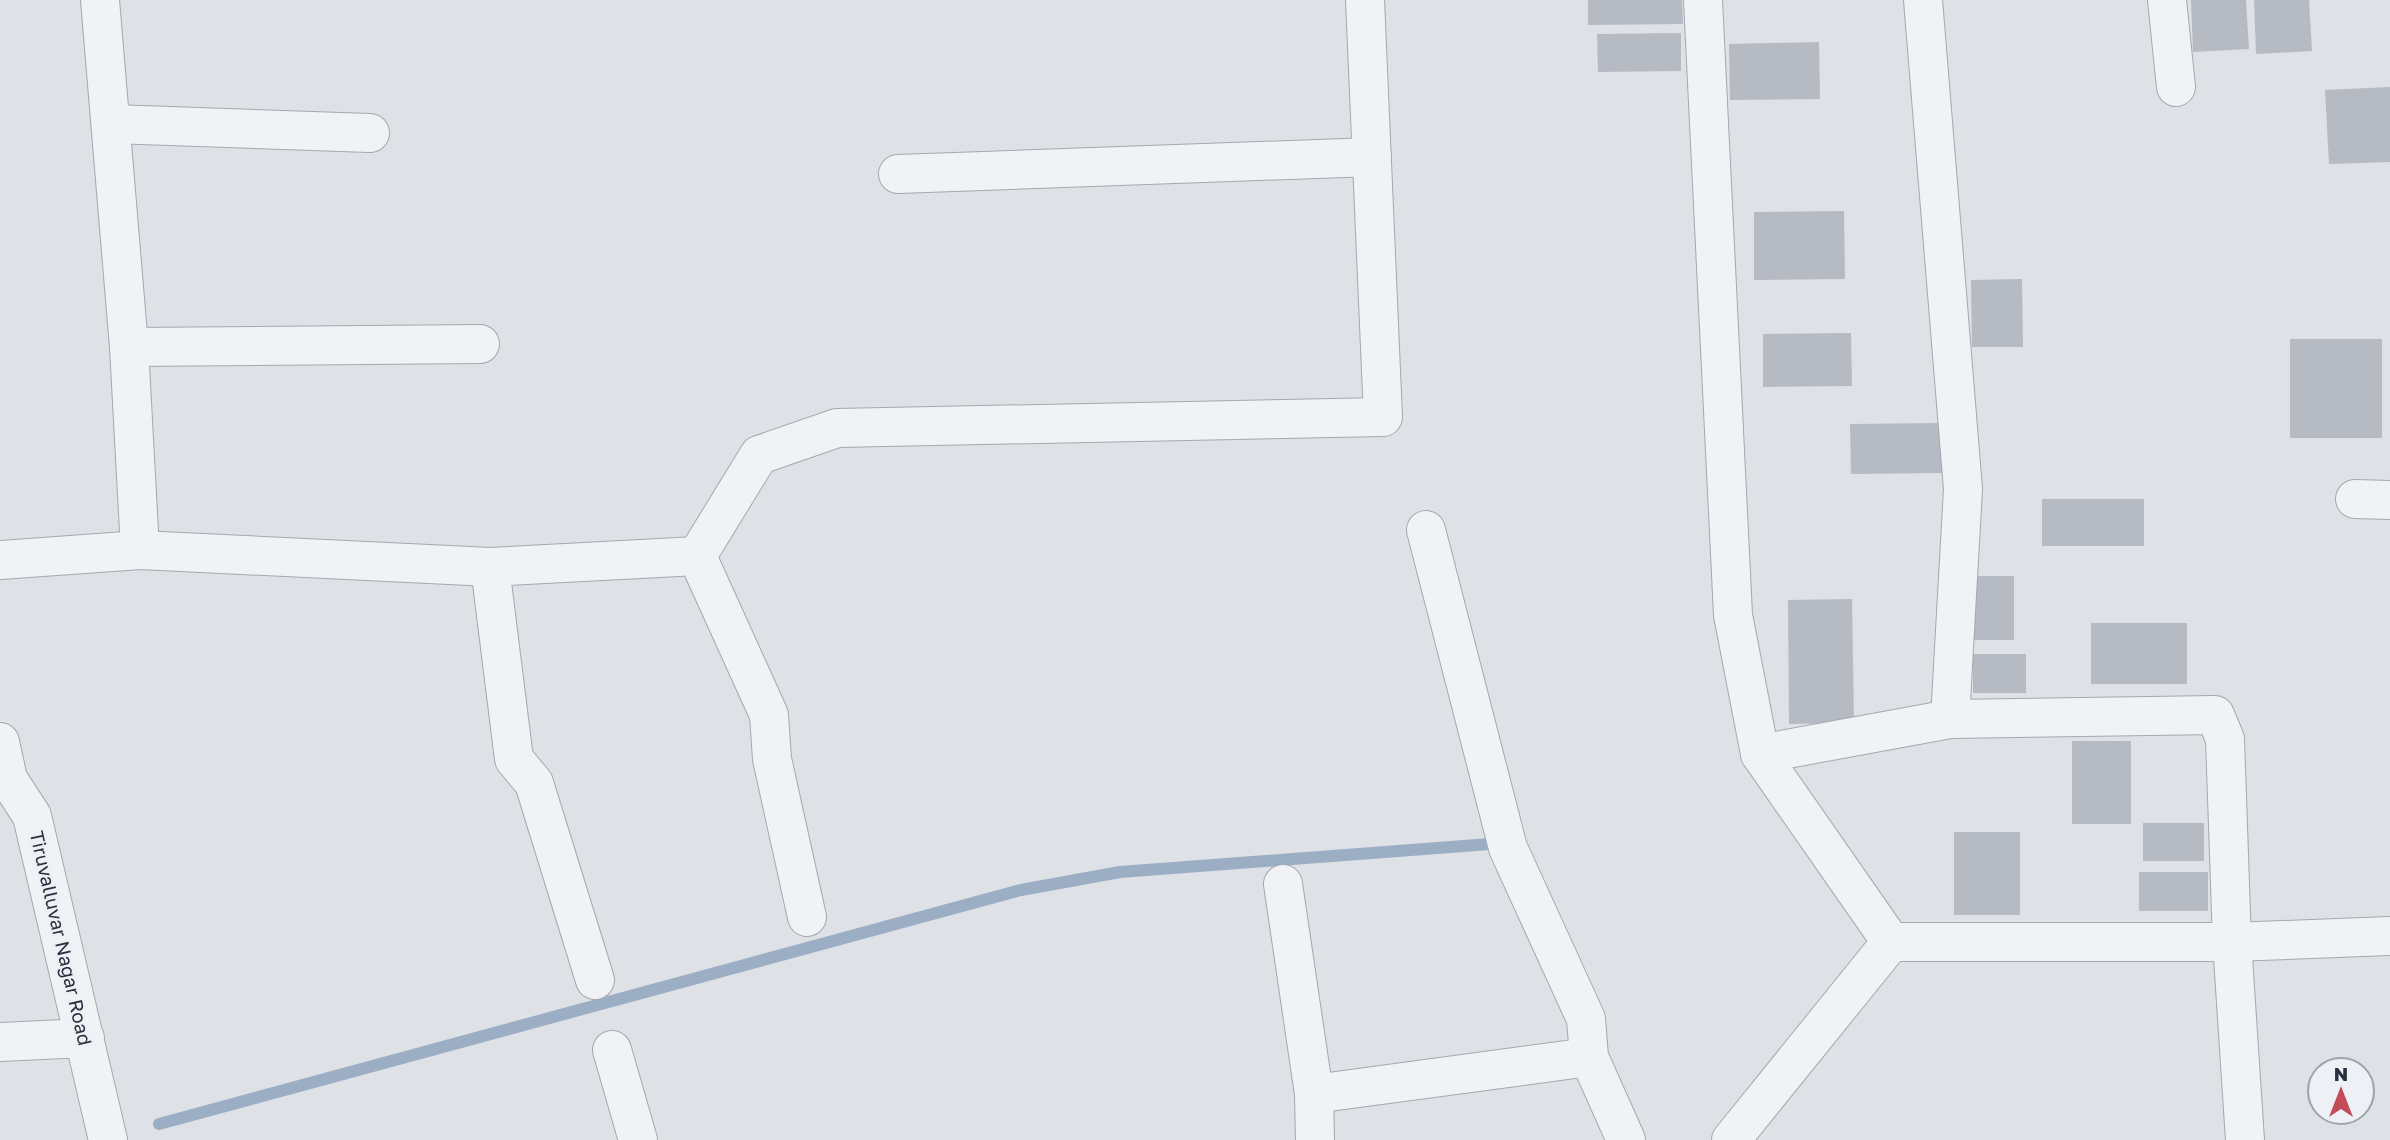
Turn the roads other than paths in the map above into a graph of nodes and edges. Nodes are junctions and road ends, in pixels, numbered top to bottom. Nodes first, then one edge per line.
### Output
1 (100, 0) edge
2 (1365, 0) edge
3 (1703, 0) edge
4 (1923, 0) edge
5 (2167, 0) edge
6 (2176, 87) dead end
7 (112, 124) junction
8 (370, 133) dead end
9 (1372, 157) junction
10 (898, 174) dead end
11 (480, 344) dead end
12 (130, 347) junction
13 (1426, 530) dead end
14 (140, 550) junction
15 (697, 556) junction
16 (0, 560) edge
17 (490, 567) junction
18 (1950, 719) junction
19 (0, 742) edge
20 (1760, 754) junction
21 (4, 779) edge
22 (1283, 884) dead end
23 (807, 917) dead end
24 (2390, 936) edge
25 (1891, 942) junction
26 (2232, 942) junction
27 (595, 980) dead end
28 (85, 1038) junction
29 (0, 1041) edge
30 (611, 1050) dead end
31 (1589, 1057) junction
32 (1314, 1094) junction
33 (108, 1140) edge
34 (638, 1140) edge
35 (1315, 1140) edge
36 (1626, 1140) edge
37 (1731, 1140) edge
38 (2245, 1140) edge

1 - 7 street
2 - 9 street
3 - 20 street
4 - 18 street
5 - 6 street
7 - 8 street
7 - 12 street
9 - 10 street
9 - 15 street
11 - 12 street
12 - 14 street
13 - 31 street
14 - 16 street
14 - 17 street
15 - 17 street
15 - 23 street
17 - 27 street
18 - 20 street
18 - 26 street
19 - 21 street, Tiruvalluvar Nagar Road
20 - 25 street
21 - 28 street, Tiruvalluvar Nagar Road
22 - 32 street
24 - 26 street
25 - 26 street
25 - 37 street
26 - 38 street
28 - 29 street
28 - 33 street, Tiruvalluvar Nagar Road
30 - 34 street
31 - 32 street
31 - 36 street
32 - 35 street

